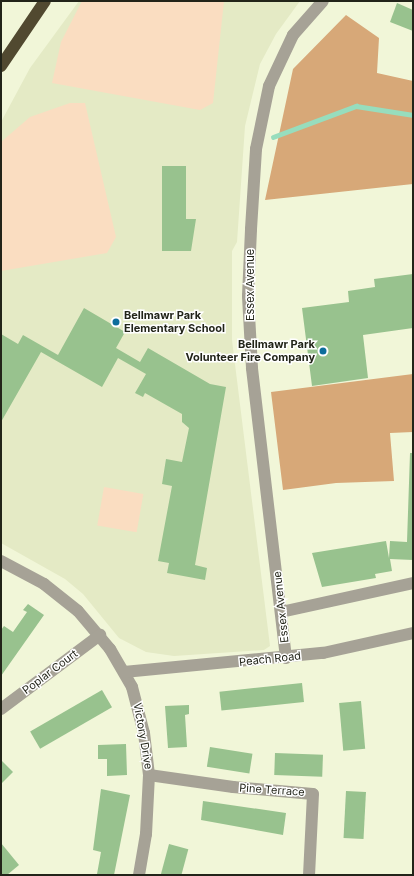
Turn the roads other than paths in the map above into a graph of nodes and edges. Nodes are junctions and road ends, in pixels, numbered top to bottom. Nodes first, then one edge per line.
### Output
1 (44, 1) edge
2 (323, 1) edge
3 (1, 66) edge
4 (1, 561) edge
5 (413, 583) edge
6 (281, 612) junction
7 (413, 633) edge
8 (100, 635) junction
9 (286, 658) junction
10 (124, 672) junction
11 (1, 709) edge
12 (149, 775) junction
13 (139, 875) edge
14 (309, 875) edge

1 - 3 highway
2 - 6 street, Essex Avenue
4 - 8 street, Victory Drive
5 - 6 street
6 - 9 street, Essex Avenue
7 - 9 street, Peach Road
8 - 10 street, Victory Drive
8 - 11 street, Poplar Court
9 - 10 street, Peach Road
10 - 12 street, Victory Drive
12 - 13 street, Victory Drive
12 - 14 street, Pine Terrace

